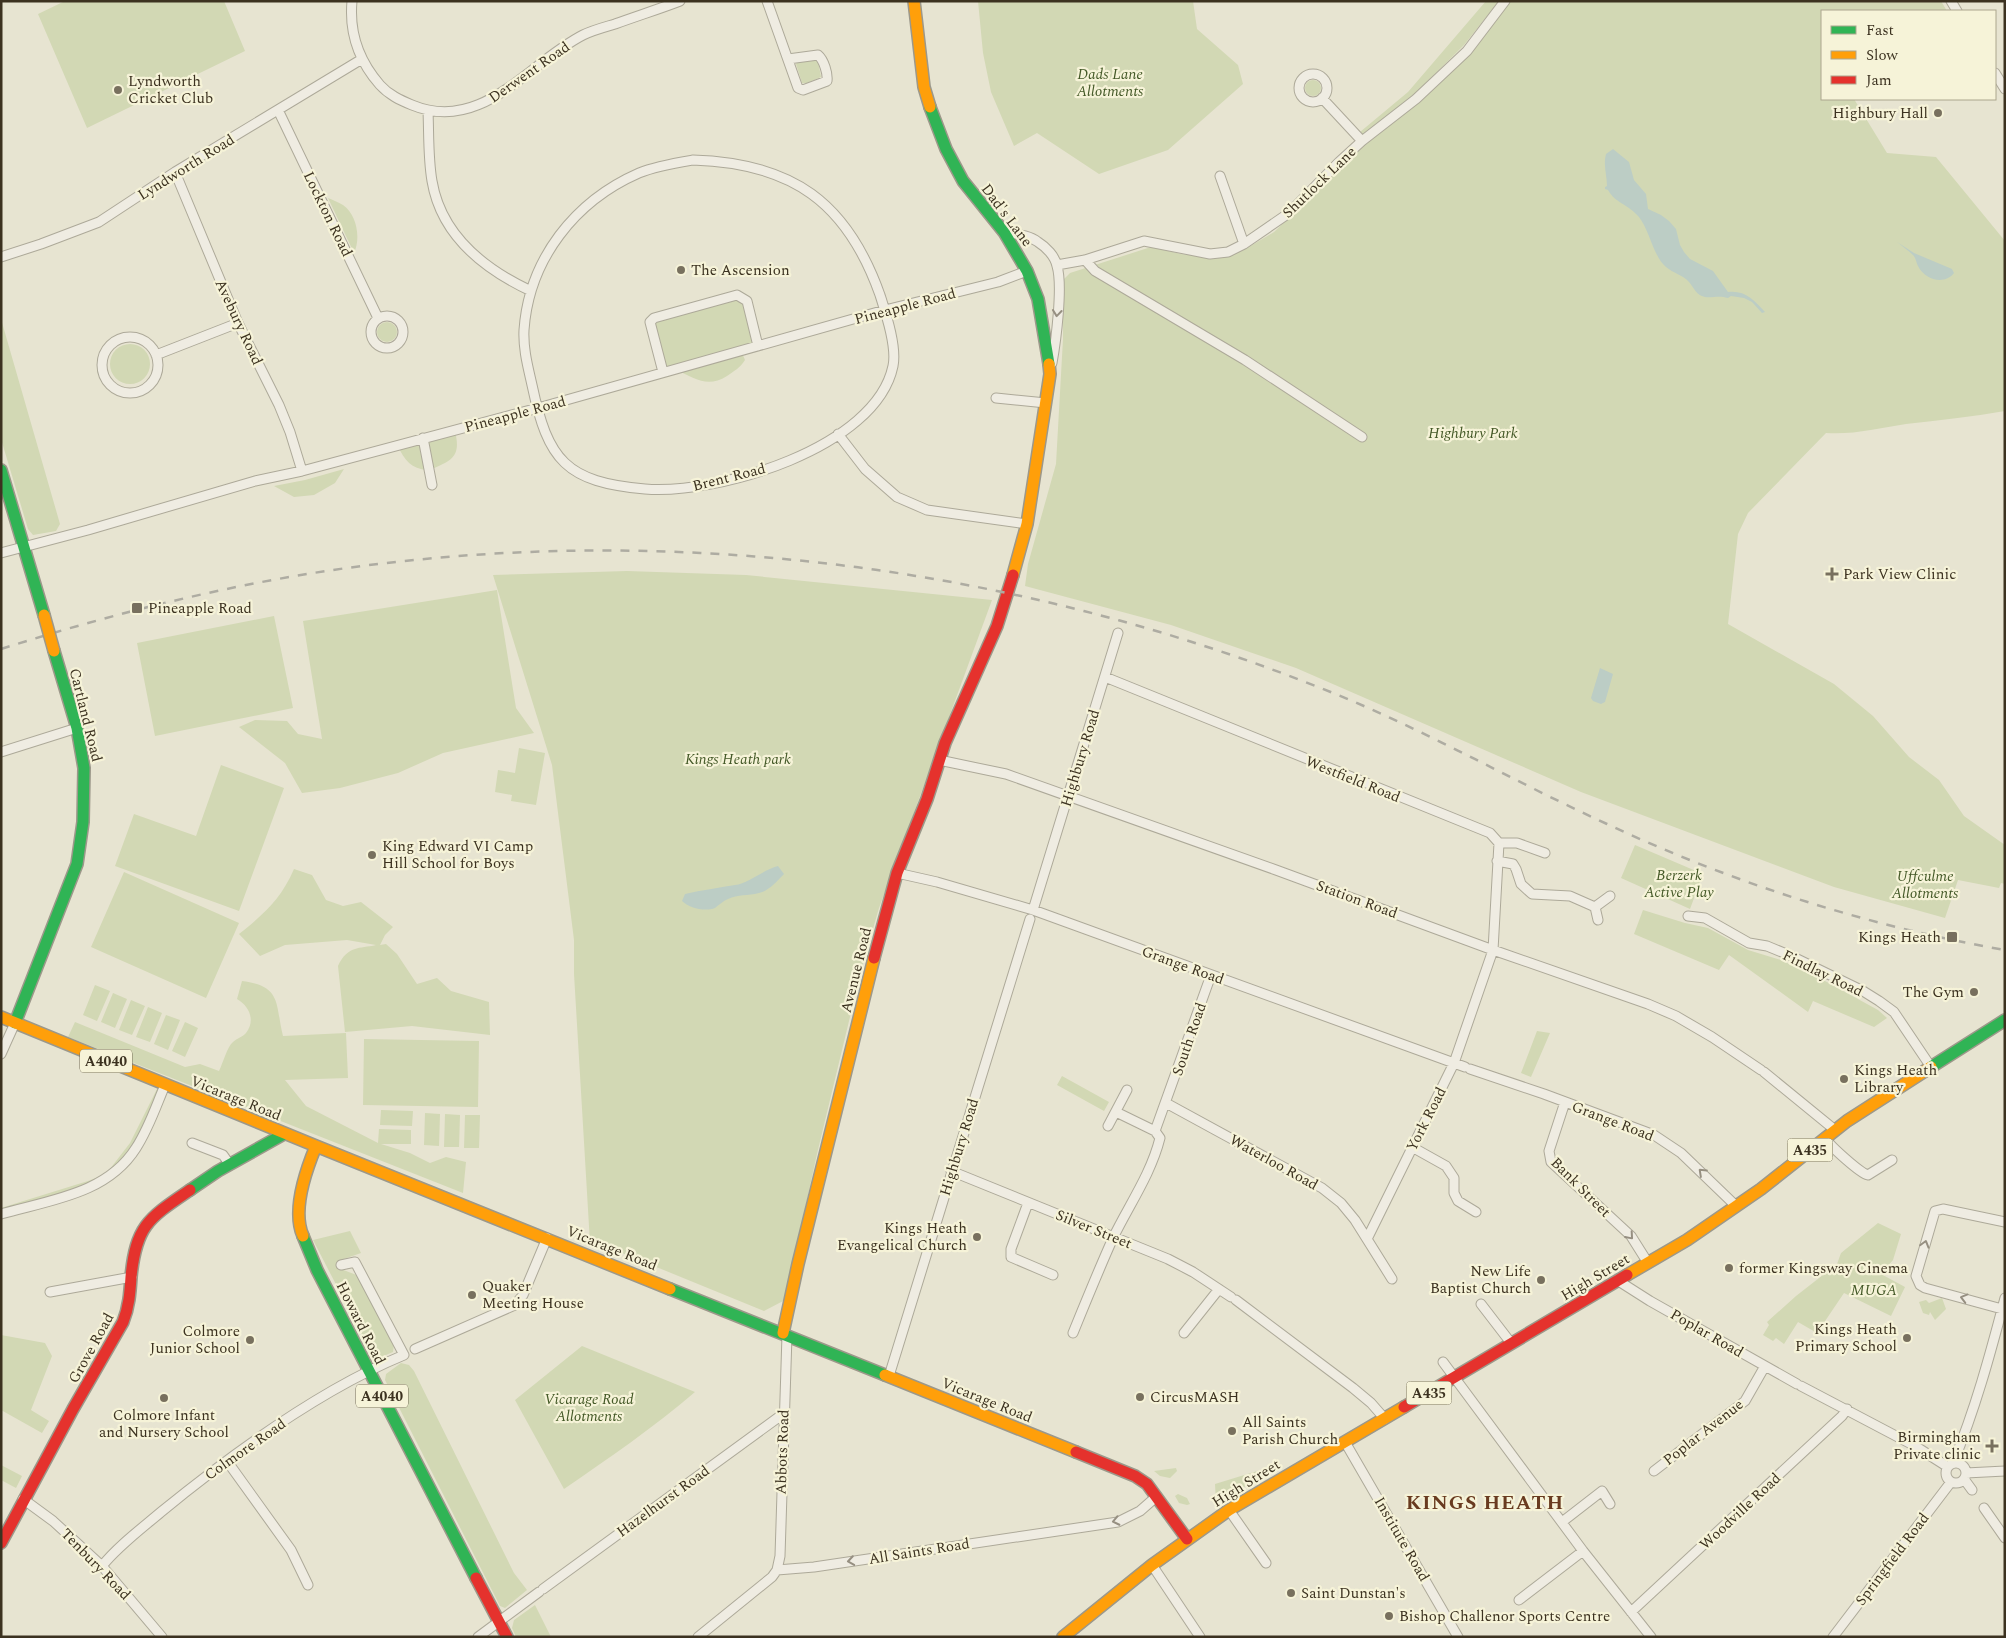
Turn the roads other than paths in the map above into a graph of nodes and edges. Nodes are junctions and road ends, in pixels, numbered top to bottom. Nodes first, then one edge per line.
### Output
1 (352, 1) edge
2 (680, 1) edge
3 (768, 1) edge
4 (914, 1) edge
5 (1505, 1) edge
6 (362, 59) junction
7 (788, 59) junction
8 (1996, 75) edge
9 (2005, 90) edge
10 (1322, 98) dead end
11 (278, 110) junction
12 (428, 111) junction
13 (1362, 141) junction
14 (175, 172) junction
15 (1220, 176) dead end
16 (1004, 232) junction
17 (1244, 244) junction
18 (1, 257) edge
19 (1084, 260) junction
20 (1057, 265) junction
21 (1027, 271) junction
22 (531, 291) junction
23 (885, 310) junction
24 (378, 318) dead end
25 (238, 323) junction
26 (758, 346) junction
27 (156, 355) junction
28 (663, 372) junction
29 (1050, 374) junction
30 (996, 398) dead end
31 (1046, 402) junction
32 (538, 408) junction
33 (838, 434) junction
34 (1362, 437) dead end
35 (424, 438) junction
36 (1, 470) edge
37 (302, 471) junction
38 (432, 485) dead end
39 (1027, 524) junction
40 (25, 547) junction
41 (1, 553) edge
42 (997, 626) joint
43 (1118, 633) dead end
44 (1105, 677) junction
45 (77, 728) junction
46 (1, 752) edge
47 (939, 760) junction
48 (1068, 796) junction
49 (1499, 843) junction
50 (1545, 853) dead end
51 (1497, 861) junction
52 (898, 873) junction
53 (1610, 896) dead end
54 (1596, 907) junction
55 (1031, 915) junction
56 (1688, 916) dead end
57 (1598, 920) dead end
58 (1493, 950) junction
59 (1211, 975) junction
60 (1, 1017) edge
61 (2005, 1020) edge
62 (15, 1023) junction
63 (1, 1054) edge
64 (1454, 1063) junction
65 (1931, 1068) junction
66 (165, 1085) junction
67 (1127, 1090) dead end
68 (1565, 1102) junction
69 (1166, 1103) junction
70 (1116, 1112) junction
71 (1108, 1126) dead end
72 (1835, 1130) junction
73 (1156, 1131) junction
74 (284, 1134) junction
75 (1825, 1138) junction
76 (192, 1143) dead end
77 (316, 1146) junction
78 (1412, 1147) junction
79 (1892, 1160) dead end
80 (230, 1165) junction
81 (951, 1171) junction
82 (1028, 1202) junction
83 (1736, 1206) junction
84 (1476, 1212) dead end
85 (1, 1214) edge
86 (2005, 1222) edge
87 (1114, 1237) junction
88 (547, 1238) junction
89 (1367, 1239) junction
90 (1648, 1263) junction
91 (341, 1265) dead end
92 (1053, 1275) dead end
93 (132, 1277) junction
94 (1392, 1279) dead end
95 (1617, 1280) junction
96 (1219, 1288) junction
97 (50, 1292) dead end
98 (2005, 1298) edge
99 (1481, 1304) dead end
100 (2002, 1309) junction
101 (1184, 1332) dead end
102 (1073, 1333) dead end
103 (785, 1334) junction
104 (1511, 1342) junction
105 (415, 1349) dead end
106 (404, 1355) joint
107 (1443, 1362) dead end
108 (1764, 1366) junction
109 (368, 1370) junction
110 (889, 1376) junction
111 (1454, 1378) junction
112 (1847, 1409) junction
113 (783, 1414) junction
114 (1385, 1419) junction
115 (1345, 1442) junction
116 (226, 1461) junction
117 (1950, 1465) junction
118 (1654, 1471) dead end
119 (2005, 1471) edge
120 (1965, 1476) junction
121 (1951, 1482) junction
122 (1972, 1490) dead end
123 (1156, 1496) junction
124 (23, 1499) junction
125 (1610, 1504) dead end
126 (1984, 1508) dead end
127 (1229, 1510) junction
128 (1562, 1522) junction
129 (2005, 1538) edge
130 (1187, 1539) junction
131 (1, 1543) edge
132 (1583, 1551) junction
133 (1266, 1563) dead end
134 (1152, 1565) junction
135 (102, 1566) junction
136 (777, 1570) junction
137 (308, 1585) dead end
138 (1519, 1600) dead end
139 (1631, 1612) junction
140 (499, 1622) junction
141 (1198, 1634) edge
142 (1833, 1636) edge
143 (162, 1637) edge
144 (478, 1637) edge
145 (507, 1637) edge
146 (698, 1637) edge
147 (1064, 1637) edge
148 (1458, 1637) edge
149 (1651, 1637) edge

1 - 6 street, Derwent Road
2 - 12 street, Derwent Road
3 - 7 street
4 - 16 main road, Dad's Lane
5 - 13 street, Shutlock Lane
6 - 11 street, Lyndworth Road
6 - 12 street, Derwent Road
7 - 7 street
8 - 9 street
10 - 13 street
11 - 14 street, Lyndworth Road
11 - 24 street, Lockton Road
12 - 22 street
13 - 17 street, Shutlock Lane
14 - 18 street, Lyndworth Road
14 - 25 street, Avebury Road
15 - 17 street
16 - 20 street
16 - 21 main road, Dad's Lane
17 - 19 street, Shutlock Lane
19 - 20 street, Shutlock Lane
19 - 34 street
20 -> 29 street
21 - 23 street, Pineapple Road
21 - 29 main road, Dad's Lane
22 - 23 street, Brent Road
22 - 32 street, Brent Road
23 - 26 street, Pineapple Road
23 - 33 street, Brent Road
25 - 27 street
25 - 37 street, Avebury Road
26 - 28 street, Pineapple Road
26 - 28 street
27 - 27 street
28 - 32 street, Pineapple Road
29 - 31 main road, Dad's Lane
30 - 31 street
31 - 39 main road, Dad's Lane
32 - 33 street, Brent Road
32 - 35 street, Pineapple Road
33 - 39 street
35 - 37 street, Pineapple Road
35 - 38 street
36 - 40 main road, Cartland Road
37 - 40 street, Pineapple Road
39 - 42 main road, Dad's Lane
40 - 41 street, Pineapple Road
40 - 45 main road, Cartland Road, bridge
42 - 47 main road, Avenue Road
43 - 44 street, Highbury Road
44 - 48 street, Highbury Road
44 - 49 street, Westfield Road
45 - 46 street
45 - 62 main road, Cartland Road
47 - 48 street, Station Road
47 - 52 main road, Avenue Road
48 - 55 street, Highbury Road
48 - 58 street, Station Road
49 - 50 street
49 - 51 street
51 - 54 street
51 - 58 street
52 - 55 street, Grange Road
52 - 103 main road, Avenue Road
53 - 54 street
54 - 57 street
55 - 59 street, Grange Road
55 - 81 street, Highbury Road
56 - 65 street, Findlay Road
58 - 64 street, York Road
58 - 72 street, Station Road
59 - 64 street, Grange Road
59 - 69 street, South Road
60 - 62 main road, Vicarage Road / A4040
61 - 65 main road, High Street / A435
62 - 63 street
62 - 66 main road, Vicarage Road / A4040
64 - 68 street, Grange Road
64 - 78 street, York Road
65 - 72 main road, High Street / A435
66 - 74 main road, Vicarage Road / A4040
66 - 85 street
67 - 70 street
83 -> 68 street, Grange Road
68 -> 90 street, Bank Street
69 - 73 street, South Road
69 - 89 street, Waterloo Road
70 - 71 street
70 - 73 street
72 - 75 main road, High Street / A435
73 - 87 street, South Road
74 - 77 main road, Vicarage Road / A4040
74 - 80 main road, Grove Road
75 - 79 street
75 - 83 main road, High Street / A435
76 - 80 street
77 - 88 main road, Vicarage Road
77 - 109 main road, Howard Road / A4040
78 - 84 street
78 - 89 street, York Road
80 - 93 main road, Grove Road
81 - 82 street, Silver Street
81 - 110 street, Highbury Road
82 - 87 street, Silver Street
82 - 92 street
83 - 90 main road, High Street / A435
100 -> 86 street
87 - 96 street, Silver Street
87 - 102 street, South Road
88 - 103 main road, Vicarage Road
88 - 105 street
89 - 94 street
90 - 95 main road, High Street / A435
91 - 106 street, Howard Road
93 - 97 street
93 - 124 main road, Grove Road
95 - 104 main road, High Street / A435
95 - 108 street, Poplar Road
96 - 101 street
96 - 114 street, Silver Street
98 - 100 street
99 - 104 street
100 - 117 street
103 - 110 main road, Vicarage Road
103 - 113 street, Abbots Road
104 - 111 main road, High Street / A435
106 - 109 street, Colmore Road
107 - 111 street
108 - 112 street, Poplar Road
108 - 118 street, Poplar Avenue
109 - 116 street, Colmore Road
109 - 140 main road, Howard Road / A4040
110 - 123 main road, Vicarage Road
111 - 114 main road, High Street / A435
111 - 128 street
112 - 117 street, Poplar Road
112 - 139 street, Woodville Road
113 - 136 street, Abbots Road
113 - 140 street, Hazelhurst Road
114 - 115 main road, High Street / A435
115 - 127 main road, High Street / A435
115 - 148 street, Institute Road
116 - 135 street, Colmore Road
116 - 137 street
117 - 120 street
117 - 121 street
119 - 120 street
120 - 121 street
120 - 122 street
121 - 142 street, Springfield Road
123 - 130 main road, Vicarage Road
123 -> 136 street, All Saints Road
124 - 131 main road, Grove Road
124 - 135 street, Tenbury Road
125 - 128 street
126 - 129 street
127 - 130 main road, High Street / A435
127 - 133 street
128 - 132 street
130 - 134 main road, A435
132 - 138 street
132 - 139 street
134 - 141 street
134 - 147 main road, A435
135 - 143 street, Tenbury Road
136 - 146 street
139 - 149 street
140 - 144 street, Hazelhurst Road
140 - 145 main road, Howard Road / A4040

